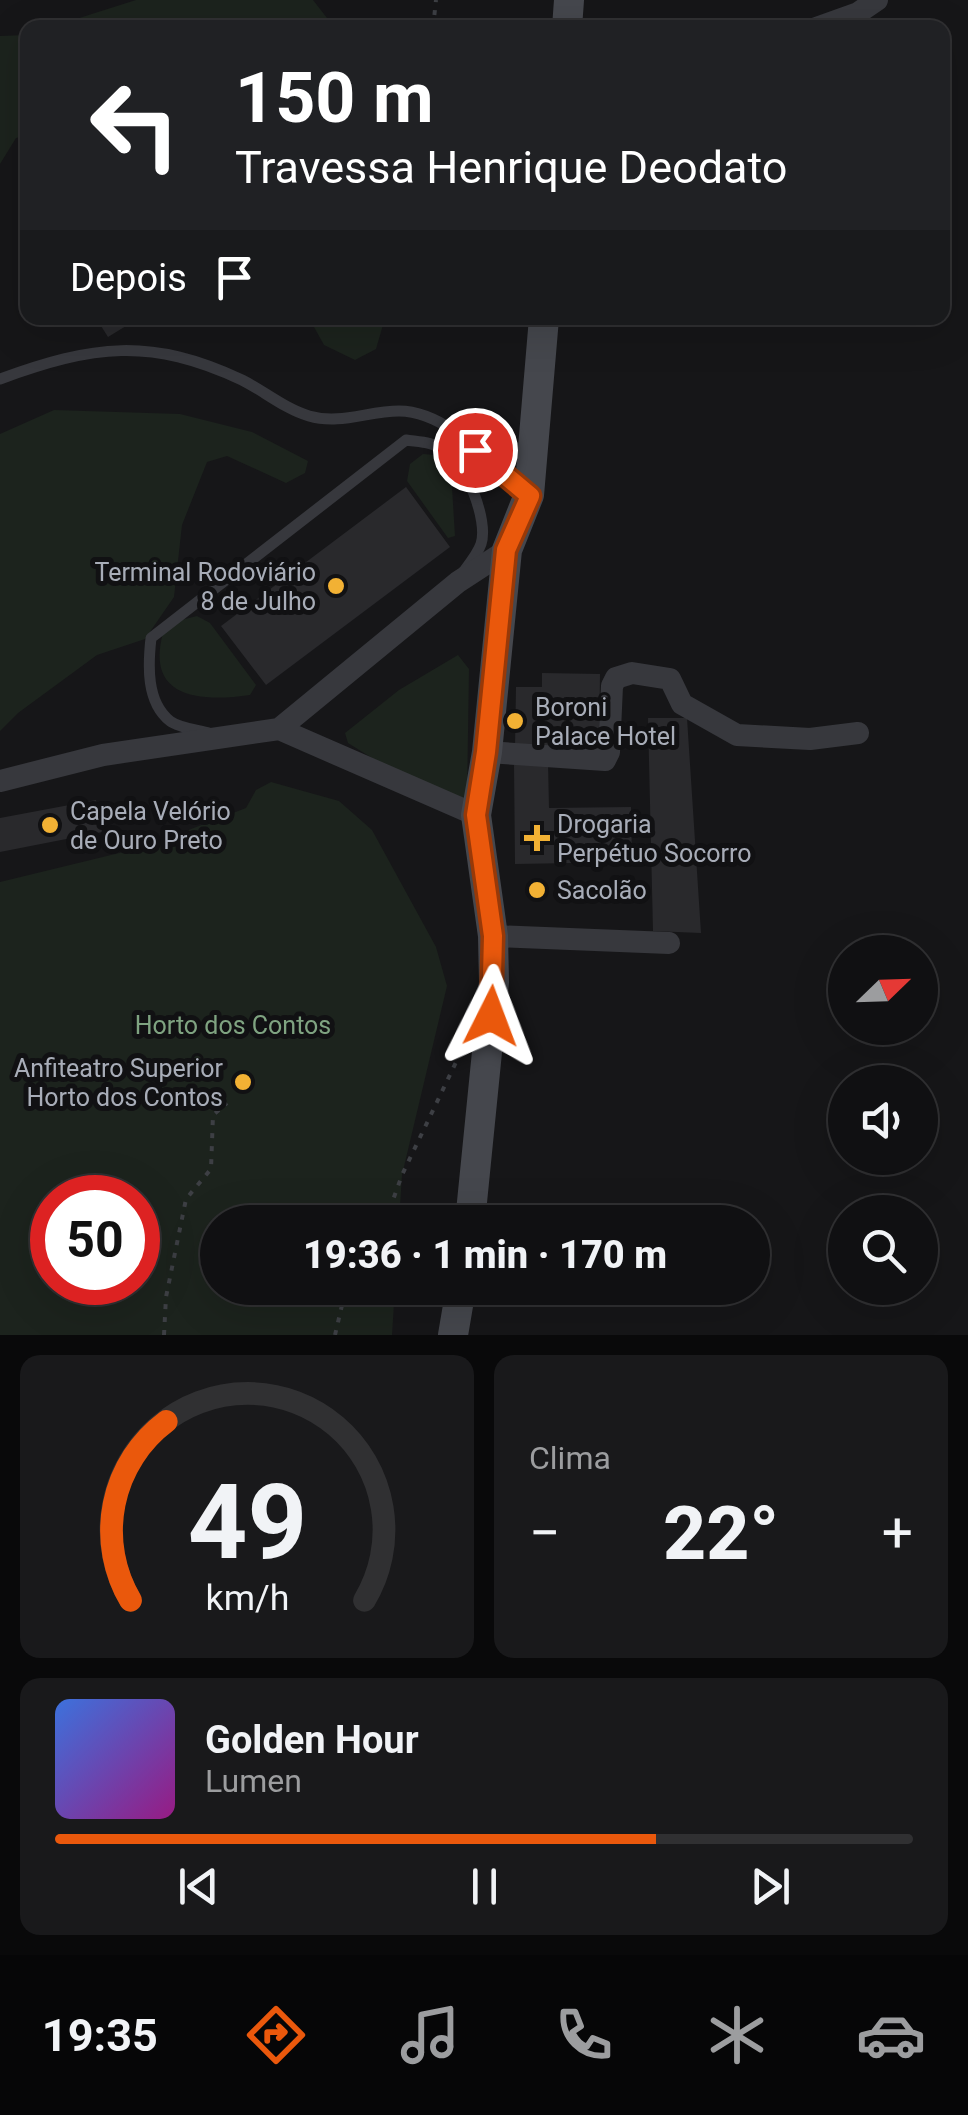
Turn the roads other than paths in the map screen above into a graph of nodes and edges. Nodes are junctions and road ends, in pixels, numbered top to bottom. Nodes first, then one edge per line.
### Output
1 (877, 0) edge
2 (838, 20) edge
3 (543, 325) edge
4 (0, 379) edge
5 (530, 496) junction
6 (506, 550) junction
7 (458, 582) junction
8 (279, 728) junction
9 (858, 733) dead end
10 (228, 738) junction
11 (486, 752) junction
12 (0, 780) edge
13 (476, 815) junction
14 (493, 936) junction
15 (669, 943) dead end
16 (472, 1205) edge
17 (458, 1305) edge
18 (453, 1335) edge

1 - 2 street
3 - 5 main road
4 - 5 lane
5 - 6 main road
6 - 7 street
6 - 11 main road
7 - 8 street
7 - 10 lane
8 - 10 street
8 - 13 street
9 - 11 street
10 - 12 street
11 - 13 main road
13 - 14 main road
14 - 15 street
14 - 16 main road
17 - 18 main road

